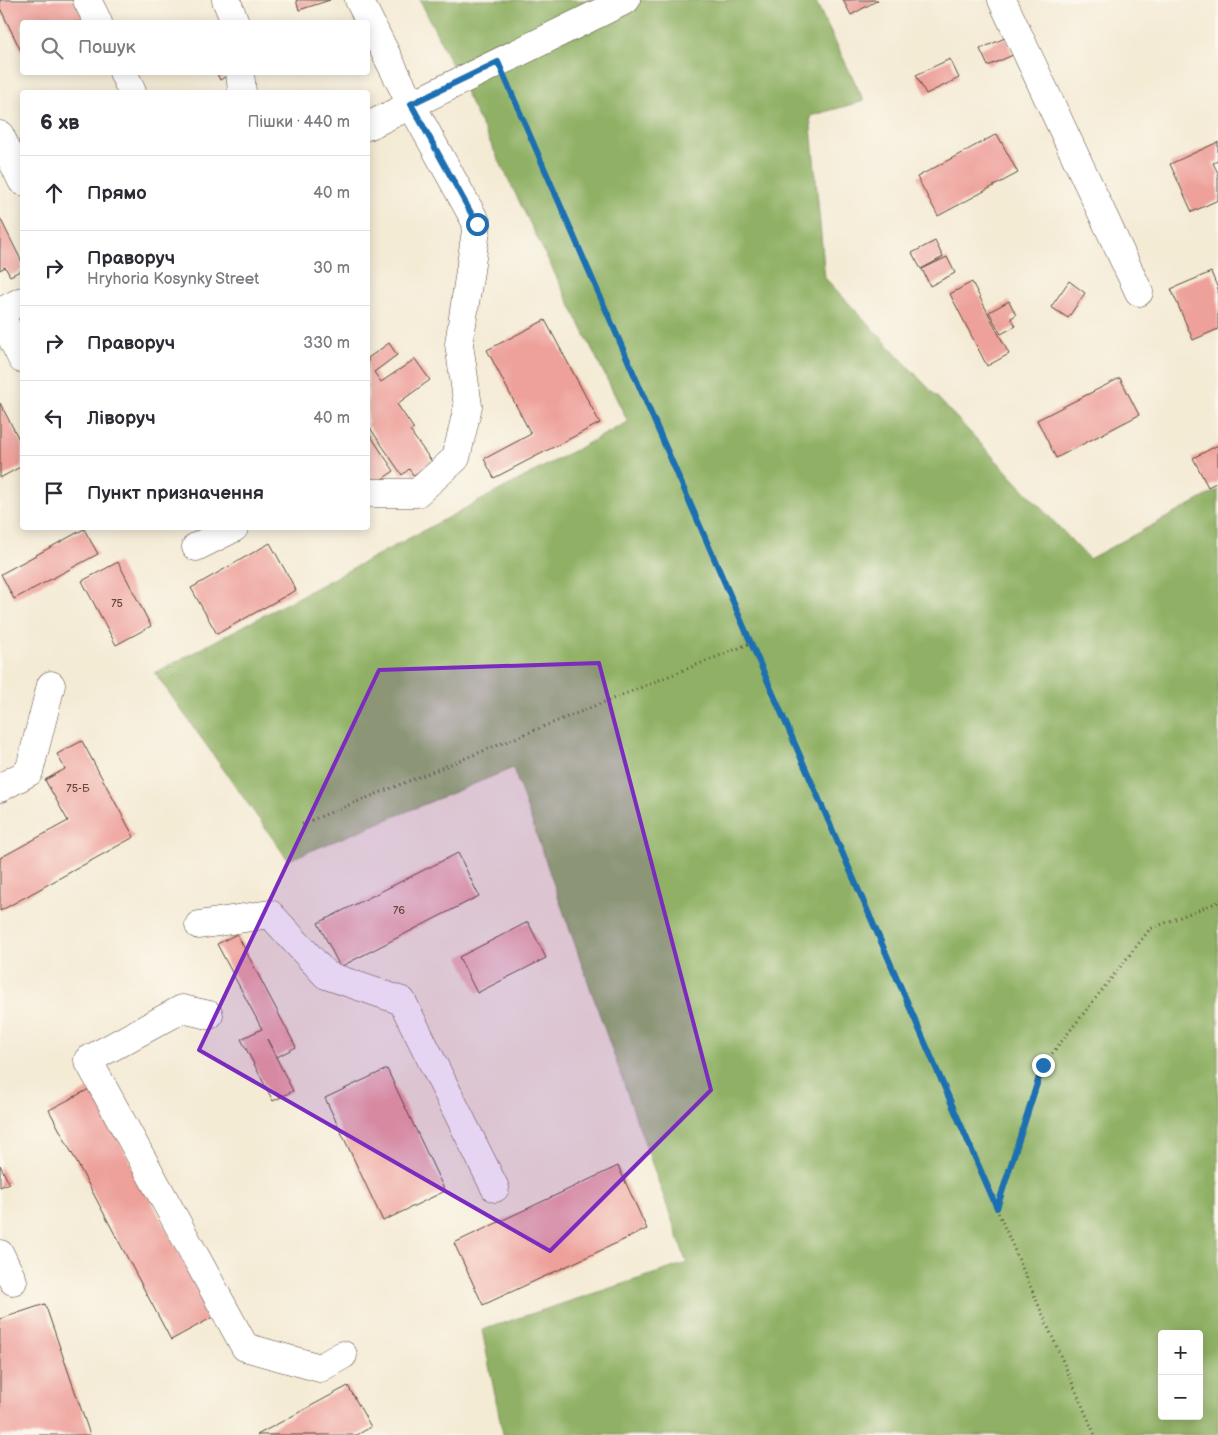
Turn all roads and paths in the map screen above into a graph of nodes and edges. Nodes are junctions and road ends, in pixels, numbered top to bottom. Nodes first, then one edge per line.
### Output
1 (87, 0) edge
2 (226, 0) edge
3 (359, 0) edge
4 (626, 0) edge
5 (1002, 0) edge
6 (97, 20) edge
7 (234, 20) edge
8 (369, 20) edge
9 (370, 22) edge
10 (498, 62) junction
11 (240, 75) edge
12 (242, 90) edge
13 (411, 104) junction
14 (370, 125) edge
15 (7, 143) edge
16 (20, 176) edge
17 (1140, 292) dead end
18 (20, 302) edge
19 (0, 313) edge
20 (20, 355) edge
21 (370, 494) edge
22 (230, 530) edge
23 (196, 547) dead end
24 (751, 643) junction
25 (50, 685) dead end
26 (0, 788) edge
27 (302, 824) dead end
28 (1218, 902) edge
29 (199, 925) dead end
30 (210, 1015) dead end
31 (495, 1188) dead end
32 (997, 1208) junction
33 (0, 1254) edge
34 (13, 1281) dead end
35 (342, 1355) dead end
36 (1095, 1435) edge

1 - 6 street
2 - 7 street
3 - 8 street
4 - 10 street
5 - 17 street
9 - 13 street
10 - 13 street
10 - 24 path
11 - 12 street
13 - 14 street
13 - 21 street
15 - 16 street
18 - 19 street
19 - 20 street
22 - 23 street
24 - 27 path
24 - 32 path
25 - 26 street
28 - 32 path
29 - 31 street
30 - 35 street
32 - 36 path
33 - 34 street

